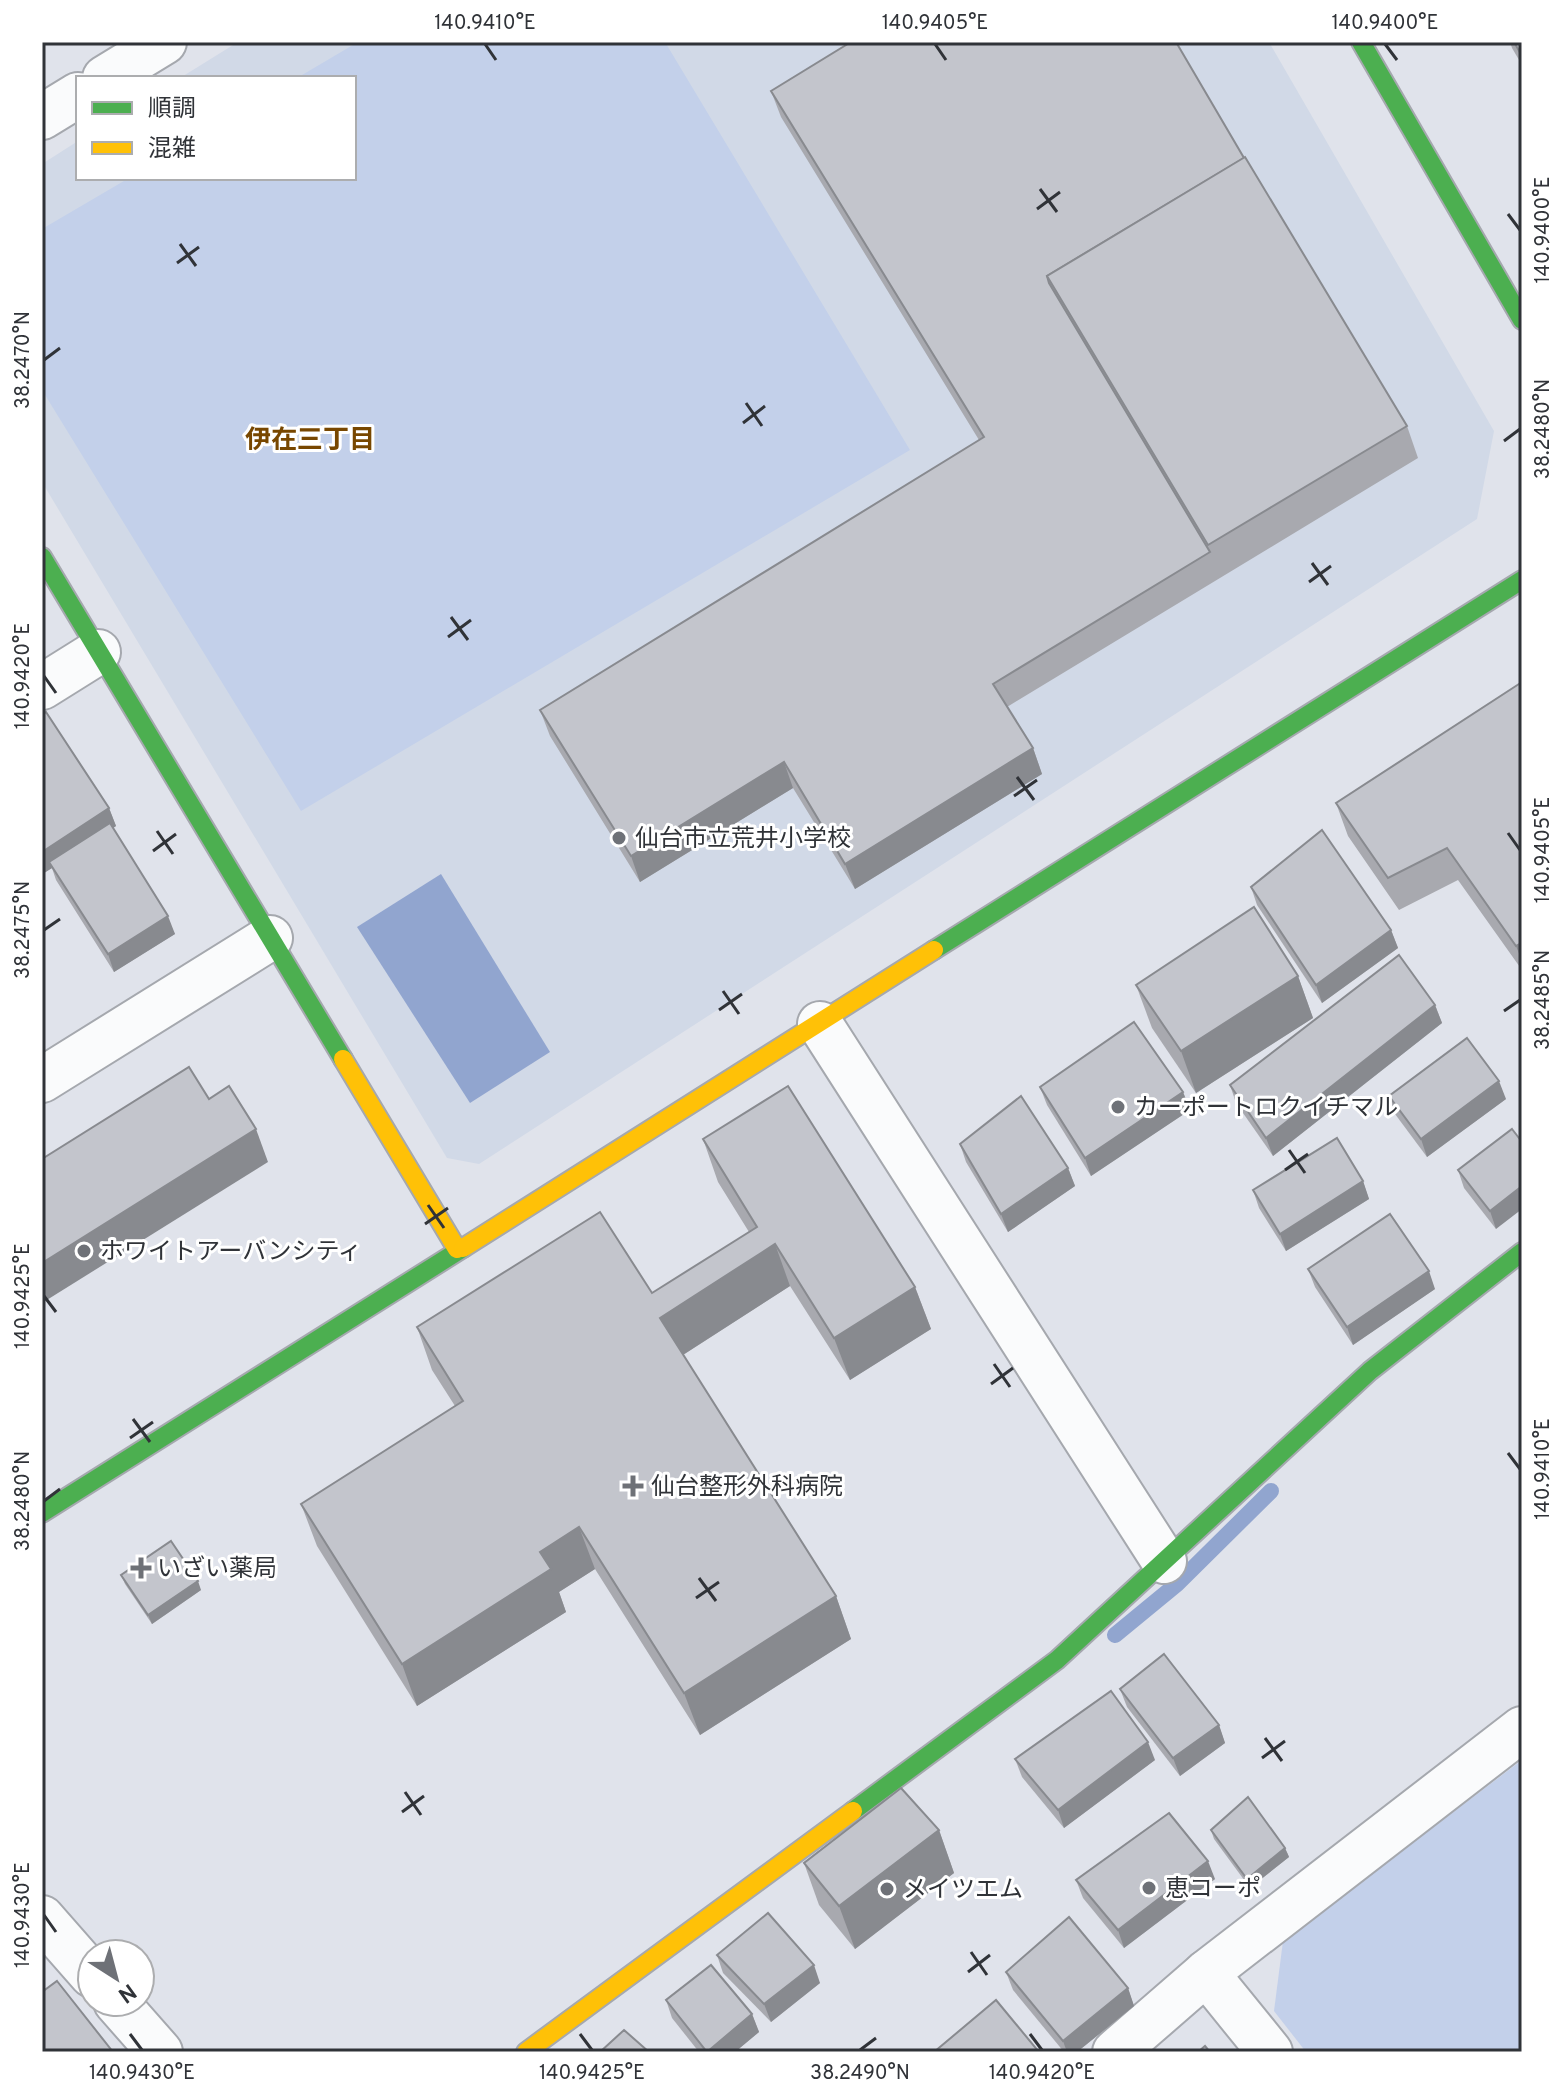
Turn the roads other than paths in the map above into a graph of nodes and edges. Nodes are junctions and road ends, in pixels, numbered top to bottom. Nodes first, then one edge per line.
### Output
1 (164, 42) edge
2 (1361, 42) edge
3 (108, 76) edge
4 (1522, 320) edge
5 (42, 557) edge
6 (1522, 580) edge
7 (98, 652) junction
8 (42, 687) edge
9 (270, 938) junction
10 (820, 1024) junction
11 (42, 1080) edge
12 (457, 1249) junction
13 (1522, 1252) edge
14 (42, 1513) edge
15 (1164, 1561) junction
16 (1522, 1729) edge
17 (49, 1939) edge
18 (76, 1962) edge
19 (1206, 1973) junction
20 (130, 2018) edge
21 (160, 2052) edge
22 (526, 2052) edge
23 (1115, 2052) edge
24 (1270, 2052) edge

1 - 3 street
2 - 4 street
5 - 7 street
6 - 10 street
7 - 8 street
7 - 9 street
9 - 11 street
9 - 12 street
10 - 12 street
10 - 15 street
12 - 14 street
13 - 15 street
15 - 22 street
16 - 19 street
17 - 18 street
19 - 23 street
19 - 24 street
20 - 21 street

